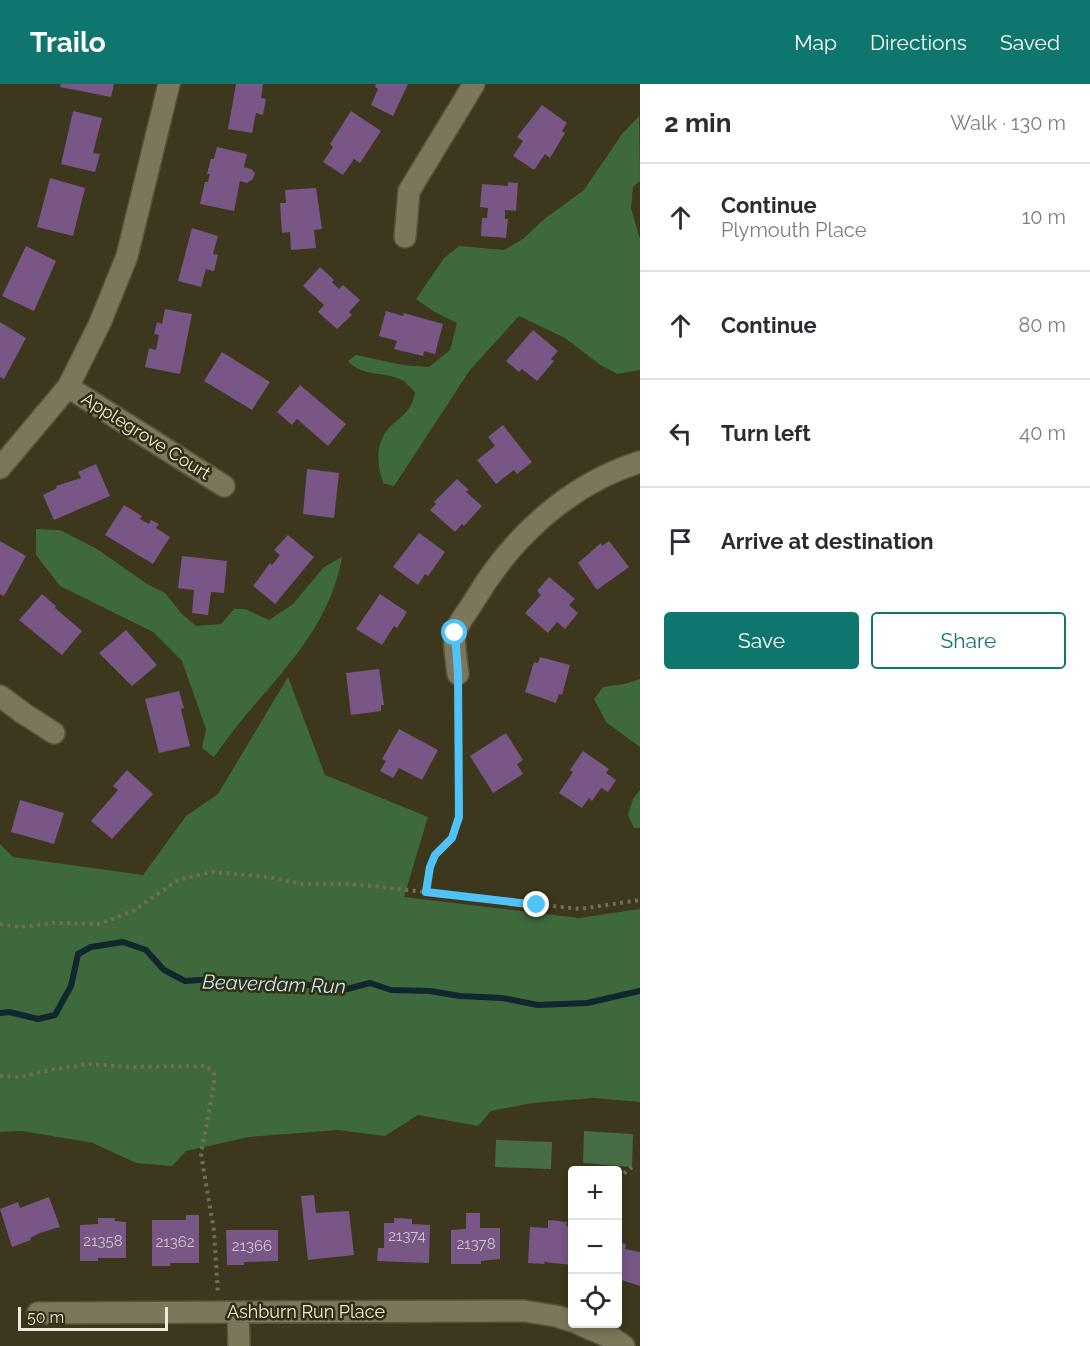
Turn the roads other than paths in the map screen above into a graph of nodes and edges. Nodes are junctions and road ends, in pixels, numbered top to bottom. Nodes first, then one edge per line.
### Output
1 (169, 84) edge
2 (474, 84) edge
3 (405, 237) dead end
4 (68, 387) junction
5 (640, 462) edge
6 (0, 468) edge
7 (224, 486) dead end
8 (458, 674) road end
9 (0, 696) edge
10 (54, 733) dead end
11 (228, 1312) junction
12 (38, 1313) dead end
13 (568, 1320) edge
14 (590, 1328) edge
15 (239, 1346) edge
16 (624, 1346) edge

1 - 4 street
2 - 3 street
4 - 6 street
4 - 7 street, Applegrove Court
5 - 8 street
9 - 10 street
11 - 12 street, Ashburn Run Place
11 - 13 street, Ashburn Run Place
11 - 15 street
14 - 16 street

